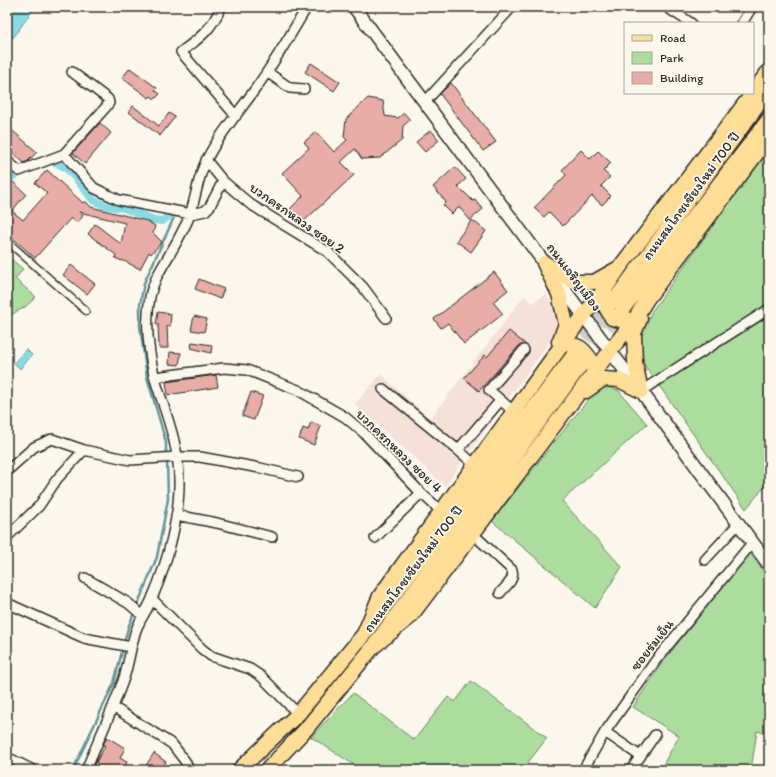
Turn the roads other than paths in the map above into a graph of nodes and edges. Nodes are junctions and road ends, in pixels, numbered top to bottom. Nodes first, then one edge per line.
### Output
1 (221, 7) edge
2 (307, 7) edge
3 (354, 7) edge
4 (512, 7) edge
5 (666, 7) edge
6 (752, 7) edge
7 (689, 22) edge
8 (743, 22) edge
9 (769, 71) edge
10 (72, 72) dead end
11 (268, 72) junction
12 (304, 89) dead end
13 (769, 90) edge
14 (754, 92) edge
15 (752, 94) edge
16 (425, 102) junction
17 (236, 116) junction
18 (769, 119) edge
19 (769, 137) edge
20 (64, 154) junction
21 (206, 160) junction
22 (7, 161) edge
23 (223, 181) junction
24 (191, 214) junction
25 (7, 241) edge
26 (544, 263) junction
27 (620, 267) junction
28 (605, 289) junction
29 (647, 299) junction
30 (769, 309) edge
31 (86, 311) dead end
32 (583, 316) junction
33 (386, 318) dead end
34 (635, 319) junction
35 (563, 344) junction
36 (524, 350) dead end
37 (610, 351) junction
38 (552, 359) junction
39 (592, 376) junction
40 (155, 377) junction
41 (383, 389) dead end
42 (641, 391) junction
43 (576, 398) junction
44 (500, 401) junction
45 (513, 411) junction
46 (84, 450) junction
47 (458, 450) junction
48 (178, 457) junction
49 (474, 464) junction
50 (7, 471) edge
51 (298, 477) dead end
52 (421, 493) junction
53 (441, 511) junction
54 (176, 515) junction
55 (738, 524) junction
56 (473, 534) junction
57 (272, 537) dead end
58 (7, 538) edge
59 (375, 538) dead end
60 (752, 543) junction
61 (705, 560) dead end
62 (769, 566) edge
63 (85, 578) dead end
64 (500, 592) dead end
65 (152, 599) junction
66 (8, 607) edge
67 (142, 615) junction
68 (364, 634) junction
69 (131, 647) junction
70 (373, 647) junction
71 (113, 707) junction
72 (298, 714) junction
73 (605, 732) junction
74 (655, 735) dead end
75 (640, 756) junction
76 (7, 757) edge
77 (33, 770) edge
78 (86, 770) edge
79 (189, 770) edge
80 (239, 770) edge
81 (267, 770) edge
82 (583, 770) edge
83 (631, 770) edge

1 - 17 street
2 - 11 street
3 - 16 main road, ถนนเจริญเมือง
4 - 16 street
5 - 7 street
6 - 8 street
9 - 14 main road
10 - 20 street
11 - 12 street
11 - 17 street
13 - 18 main road, ถนนสมโภชเชียงใหม่ 700 ปี
15 - 27 main road
16 - 26 main road, ถนนเจริญเมือง
17 - 21 street
19 - 29 main road
20 - 22 street
20 - 24 street
21 - 23 street, บวกครกหลวง ซอย 2
21 - 24 street
23 - 24 street
23 - 33 street, บวกครกหลวง ซอย 2
24 - 40 street
25 - 31 street
26 - 27 main road
26 - 32 main road, ถนนเจริญเมือง
26 - 38 main road
27 - 28 main road
28 - 32 main road
28 - 34 main road
29 - 34 main road
29 - 42 main road
30 - 42 street
32 - 35 main road
32 - 37 main road, ถนนเจริญเมือง
34 - 37 main road
35 - 38 main road
35 - 39 main road
36 - 44 street
37 - 39 main road
37 - 42 main road, ถนนเจริญเมือง
38 - 45 main road
39 - 43 main road
40 - 48 street
40 - 52 street, บวกครกหลวง ซอย 4
41 - 47 street
42 - 43 main road
42 - 55 main road, ถนนเจริญเมือง
43 - 56 main road
44 - 45 street
44 - 47 street
45 - 49 main road
46 - 48 street
46 - 50 street
46 - 58 street
47 - 49 street
48 - 51 street
48 - 54 street
49 - 53 main road
52 - 53 street, บวกครกหลวง ซอย 4
52 - 59 street
53 - 68 main road
54 - 57 street
54 - 65 street
55 - 60 main road, ถนนเจริญเมือง
55 - 61 street
56 - 64 street
56 - 70 main road
60 - 62 main road, ถนนเจริญเมือง
60 - 73 street, ซอยร่มเย็น
63 - 67 street
65 - 67 street
65 - 72 street
66 - 69 street
67 - 69 street
68 - 70 main road, ถนนสมโภชเชียงใหม่ 700 ปี
68 - 72 main road, ถนนสมโภชเชียงใหม่ 700 ปี
69 - 71 street
70 - 81 main road, ถนนสมโภชเชียงใหม่ 700 ปี
71 - 78 street
71 - 79 street
72 - 80 main road, ถนนสมโภชเชียงใหม่ 700 ปี
73 - 75 street
73 - 82 street, ซอยร่มเย็น
74 - 75 street
75 - 83 street
76 - 77 street

